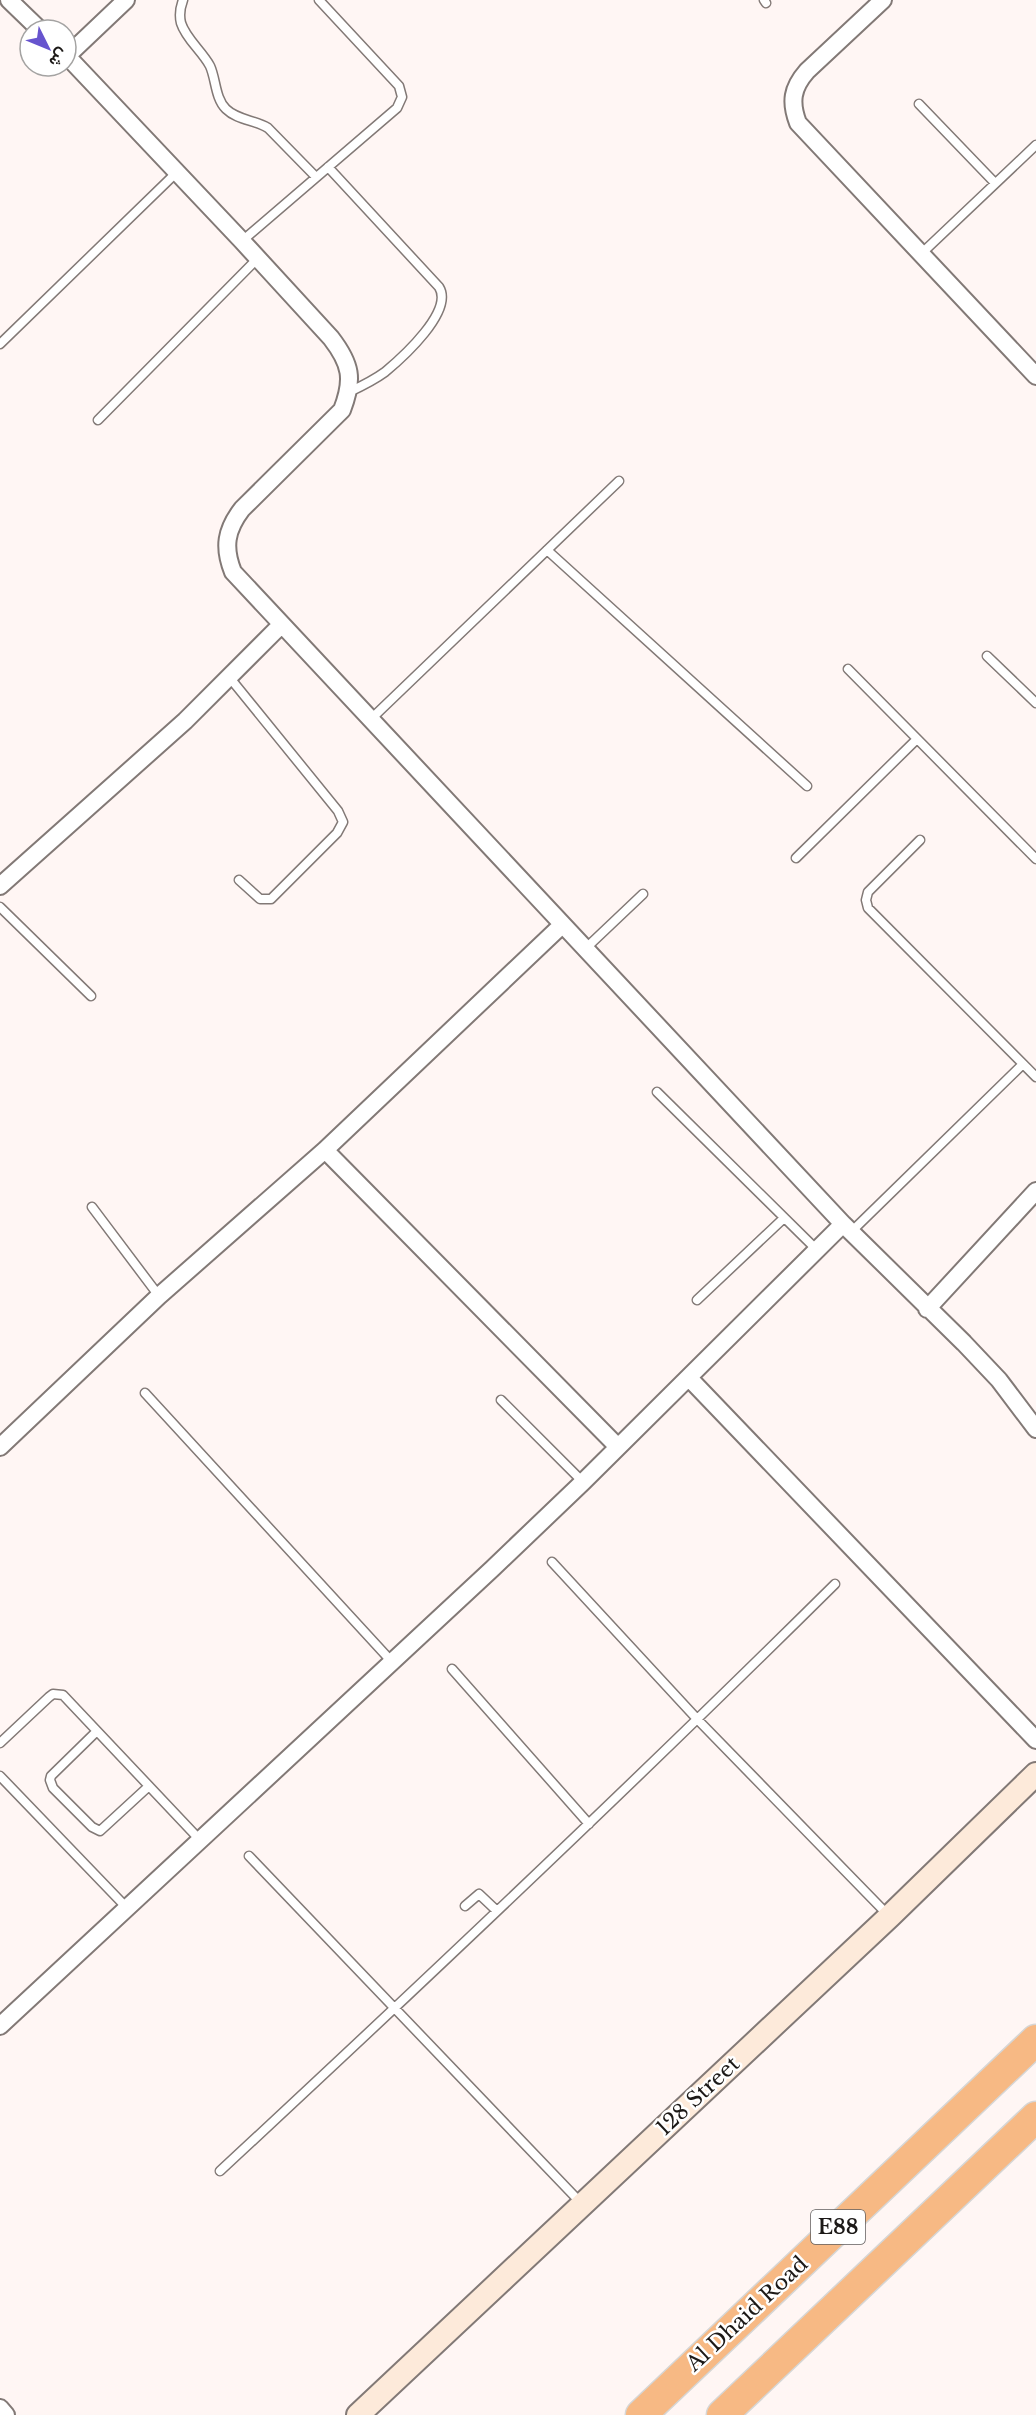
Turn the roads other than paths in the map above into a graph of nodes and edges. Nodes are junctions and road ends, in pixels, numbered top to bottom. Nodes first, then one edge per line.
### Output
1 (9, 0) edge
2 (126, 0) edge
3 (183, 0) edge
4 (319, 0) edge
5 (883, 0) edge
6 (28, 18) edge
7 (78, 46) edge
8 (78, 67) edge
9 (919, 104) dead end
10 (1036, 145) edge
11 (328, 167) junction
12 (178, 172) junction
13 (316, 177) junction
14 (995, 183) junction
15 (242, 240) junction
16 (921, 254) junction
17 (258, 258) junction
18 (0, 345) edge
19 (1036, 376) edge
20 (349, 392) junction
21 (99, 420) dead end
22 (619, 481) dead end
23 (547, 550) junction
24 (281, 625) junction
25 (987, 656) dead end
26 (848, 669) dead end
27 (230, 678) junction
28 (1036, 703) edge
29 (370, 720) junction
30 (917, 739) junction
31 (807, 786) dead end
32 (920, 840) dead end
33 (795, 858) dead end
34 (1036, 859) edge
35 (239, 880) dead end
36 (0, 886) edge
37 (643, 894) dead end
38 (0, 907) edge
39 (562, 925) junction
40 (585, 949) junction
41 (91, 996) dead end
42 (1023, 1064) junction
43 (1036, 1077) edge
44 (657, 1092) dead end
45 (325, 1150) junction
46 (1036, 1191) edge
47 (92, 1207) dead end
48 (784, 1218) junction
49 (847, 1228) junction
50 (817, 1250) junction
51 (159, 1296) junction
52 (697, 1300) dead end
53 (927, 1309) junction
54 (689, 1378) junction
55 (145, 1393) dead end
56 (501, 1400) dead end
57 (1036, 1429) edge
58 (0, 1447) edge
59 (618, 1447) junction
60 (583, 1482) junction
61 (552, 1562) dead end
62 (836, 1584) dead end
63 (393, 1663) junction
64 (452, 1669) dead end
65 (698, 1720) junction
66 (97, 1731) junction
67 (1036, 1740) edge
68 (0, 1743) edge
69 (1036, 1774) edge
70 (0, 1776) edge
71 (149, 1786) junction
72 (589, 1824) junction
73 (200, 1840) junction
74 (249, 1856) dead end
75 (465, 1906) dead end
76 (127, 1908) junction
77 (497, 1911) junction
78 (890, 1917) junction
79 (395, 2008) junction
80 (2, 2020) edge
81 (1036, 2040) edge
82 (1036, 2117) edge
83 (220, 2171) dead end
84 (582, 2205) junction
85 (673, 2384) junction
86 (0, 2408) edge
87 (6, 2415) edge
88 (358, 2415) edge
89 (621, 2415) edge
90 (640, 2415) edge
91 (722, 2415) edge

1 - 6 street
2 - 7 street
3 - 13 lane
4 - 11 lane
5 - 16 street
8 - 12 street
9 - 14 lane
10 - 14 lane
11 - 13 lane
11 - 20 lane
12 - 15 street
12 - 18 lane
13 - 15 lane
14 - 16 lane
15 - 17 street
16 - 19 street
17 - 20 street
17 - 21 lane
20 - 24 street
22 - 23 lane
23 - 29 lane
23 - 31 lane
24 - 27 street
24 - 29 street
25 - 28 lane
26 - 30 lane
27 - 35 lane
27 - 36 street
29 - 39 street
30 - 33 lane
30 - 34 lane
32 - 42 lane
37 - 40 lane
38 - 41 lane
39 - 40 street
39 - 45 street
40 - 49 street
42 - 43 lane
42 - 49 lane
44 - 48 lane
45 - 51 street
45 - 59 street
46 - 53 street
47 - 51 lane
48 - 50 lane
48 - 52 lane
49 - 50 street
49 - 53 street
50 - 54 street
51 - 58 street
53 - 57 street
54 - 59 street
54 - 67 street
55 - 63 lane
56 - 60 lane
59 - 60 street
60 - 63 street
61 - 65 lane
62 - 65 lane
63 - 73 street
64 - 72 lane
65 - 72 lane
65 - 78 lane
66 - 68 lane
66 - 71 lane
66 - 71 lane
69 - 78 street, 128 Street
70 - 76 lane
71 - 73 lane
72 - 77 lane
73 - 76 street
74 - 79 lane
75 - 77 lane
76 - 80 street
77 - 79 lane
78 - 84 street, 128 Street
79 - 83 lane
79 - 84 lane
81 - 85 highway, Al Dhaid Road / E88
82 - 91 highway, E88
84 - 88 street, 128 Street
85 - 89 highway
85 - 90 highway, Al Dhaid Road / E88
86 - 87 street

